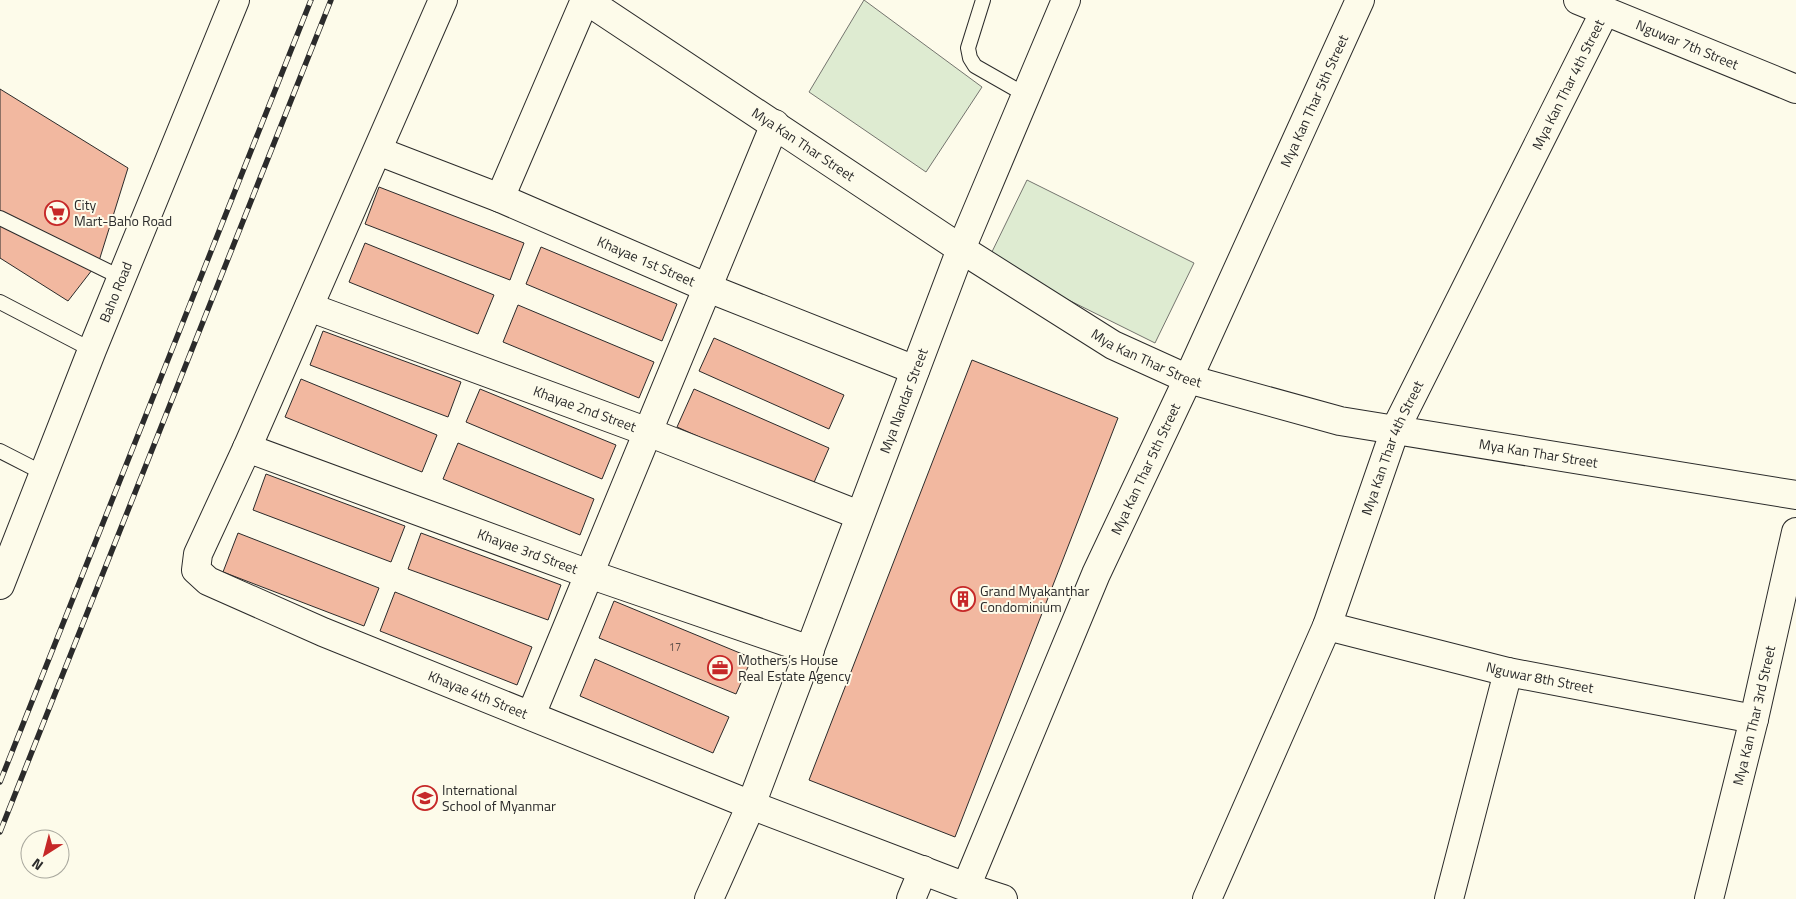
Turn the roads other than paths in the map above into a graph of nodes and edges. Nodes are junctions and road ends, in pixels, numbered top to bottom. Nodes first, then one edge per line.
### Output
1 (235, 0) edge
2 (444, 0) edge
3 (585, 0) edge
4 (983, 0) edge
5 (1066, 0) edge
6 (1360, 0) edge
7 (1578, 0) edge
8 (1605, 11) junction
9 (1796, 89) edge
10 (1026, 94) junction
11 (775, 124) junction
12 (378, 150) junction
13 (500, 198) junction
14 (0, 218) edge
15 (961, 249) junction
16 (122, 278) junction
17 (708, 288) junction
18 (0, 302) edge
19 (309, 307) junction
20 (92, 350) junction
21 (914, 370) junction
22 (1188, 379) junction
23 (1395, 430) junction
24 (648, 432) junction
25 (247, 448) junction
26 (0, 450) edge
27 (43, 474) junction
28 (1796, 495) edge
29 (859, 515) junction
30 (1796, 532) edge
31 (589, 574) junction
32 (0, 585) edge
33 (1327, 626) junction
34 (810, 650) junction
35 (1508, 672) junction
36 (531, 715) junction
37 (1754, 719) junction
38 (751, 805) junction
39 (923, 870) junction
40 (966, 887) junction
41 (709, 899) edge
42 (911, 899) edge
43 (1003, 899) edge
44 (1207, 899) edge
45 (1449, 899) edge
46 (1709, 899) edge

1 - 16 street, Baho Road
2 - 12 street
3 - 11 street, Mya Kan Thar Street
3 - 13 street
4 - 10 lane
5 - 10 street, Mya Nandar Street
6 - 22 street, Mya Kan Thar 5th Street
7 - 8 street, Nguwar 7th Street
8 - 9 street, Nguwar 7th Street
8 - 23 street, Mya Kan Thar 4th Street
10 - 15 street, Mya Nandar Street
11 - 15 street, Mya Kan Thar Street
11 - 17 street
12 - 13 street, Khayae 1st Street
12 - 19 street
13 - 17 street, Khayae 1st Street
14 - 16 lane
15 - 21 street, Mya Nandar Street
15 - 22 street, Mya Kan Thar Street
16 - 20 street, Baho Road
17 - 21 street, Khayae 1st Street
17 - 24 street
18 - 20 lane
19 - 24 street, Khayae 2nd Street
19 - 25 street
20 - 27 street, Baho Road
21 - 29 street, Mya Nandar Street
22 - 23 street, Mya Kan Thar Street
22 - 40 street, Mya Kan Thar 5th Street
23 - 28 street, Mya Kan Thar Street
23 - 33 street, Mya Kan Thar 4th Street
24 - 29 street, Khayae 2nd Street
24 - 31 street
25 - 31 street, Khayae 3rd Street
25 - 36 street, Khayae 4th Street
26 - 27 lane
27 - 32 street, Baho Road
29 - 34 street, Mya Nandar Street
30 - 37 street, Mya Kan Thar 3rd Street
31 - 34 street, Khayae 3rd Street
31 - 36 street
33 - 35 street, Nguwar 8th Street
33 - 44 street, Mya Kan Thar 4th Street
34 - 38 street, Mya Nandar Street
35 - 37 street, Nguwar 8th Street
35 - 45 street
36 - 38 street, Khayae 4th Street
37 - 46 street, Mya Kan Thar 3rd Street
38 - 39 street, Khayae 4th Street
38 - 41 street, Mya Nandar Street
39 - 40 street, Khayae 4th Street
39 - 42 street
40 - 43 street, Khayae 4th Street

